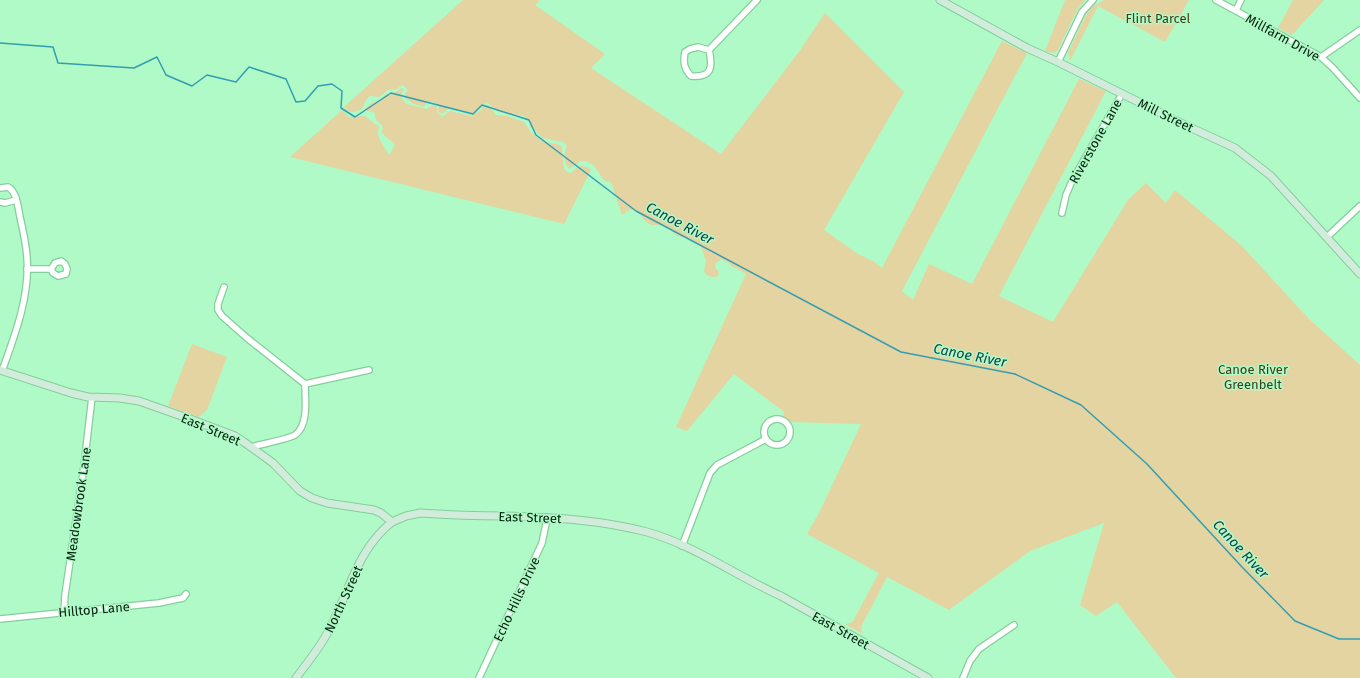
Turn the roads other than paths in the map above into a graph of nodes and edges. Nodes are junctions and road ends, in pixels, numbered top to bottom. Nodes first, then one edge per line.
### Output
1 (757, 0) edge
2 (941, 0) edge
3 (1093, 0) edge
4 (1216, 0) edge
5 (1241, 0) edge
6 (1236, 10) junction
7 (1360, 30) edge
8 (709, 50) junction
9 (1321, 57) junction
10 (1058, 62) junction
11 (1122, 94) junction
12 (1360, 98) edge
13 (0, 188) edge
14 (16, 200) junction
15 (0, 202) edge
16 (1360, 206) edge
17 (1062, 213) dead end
18 (1327, 237) junction
19 (27, 269) junction
20 (52, 269) dead end
21 (1360, 274) edge
22 (224, 287) dead end
23 (369, 370) dead end
24 (1, 371) edge
25 (305, 384) junction
26 (92, 397) junction
27 (766, 439) junction
28 (252, 447) junction
29 (546, 517) junction
30 (392, 522) junction
31 (682, 546) junction
32 (186, 594) dead end
33 (64, 612) junction
34 (0, 619) edge
35 (1014, 625) dead end
36 (296, 678) edge
37 (479, 678) edge
38 (928, 678) edge
39 (963, 678) edge

1 - 8 street
2 - 10 street, Mill Street
3 - 10 street
4 - 6 street, Millfarm Drive
5 - 6 street
6 - 9 street, Millfarm Drive
7 - 9 street
8 - 8 street
9 - 12 street, Millfarm Drive
10 - 11 street, Mill Street
11 - 17 street, Riverstone Lane
11 - 18 street, Mill Street
13 - 14 street
14 - 15 street
14 - 19 street
16 - 18 street
18 - 21 street, Mill Street
19 - 20 street
19 - 24 street
22 - 25 street
23 - 25 street
24 - 26 street, East Street
25 - 28 street
26 - 28 street, East Street
26 - 33 street, Meadowbrook Lane
27 - 27 street
27 - 31 street
28 - 30 street, East Street
29 - 30 street, East Street
29 - 31 street, East Street
29 - 37 street, Echo Hills Drive
30 - 36 street, North Street
31 - 38 street, East Street
32 - 33 street, Hilltop Lane
33 - 34 street, Hilltop Lane
35 - 39 street

